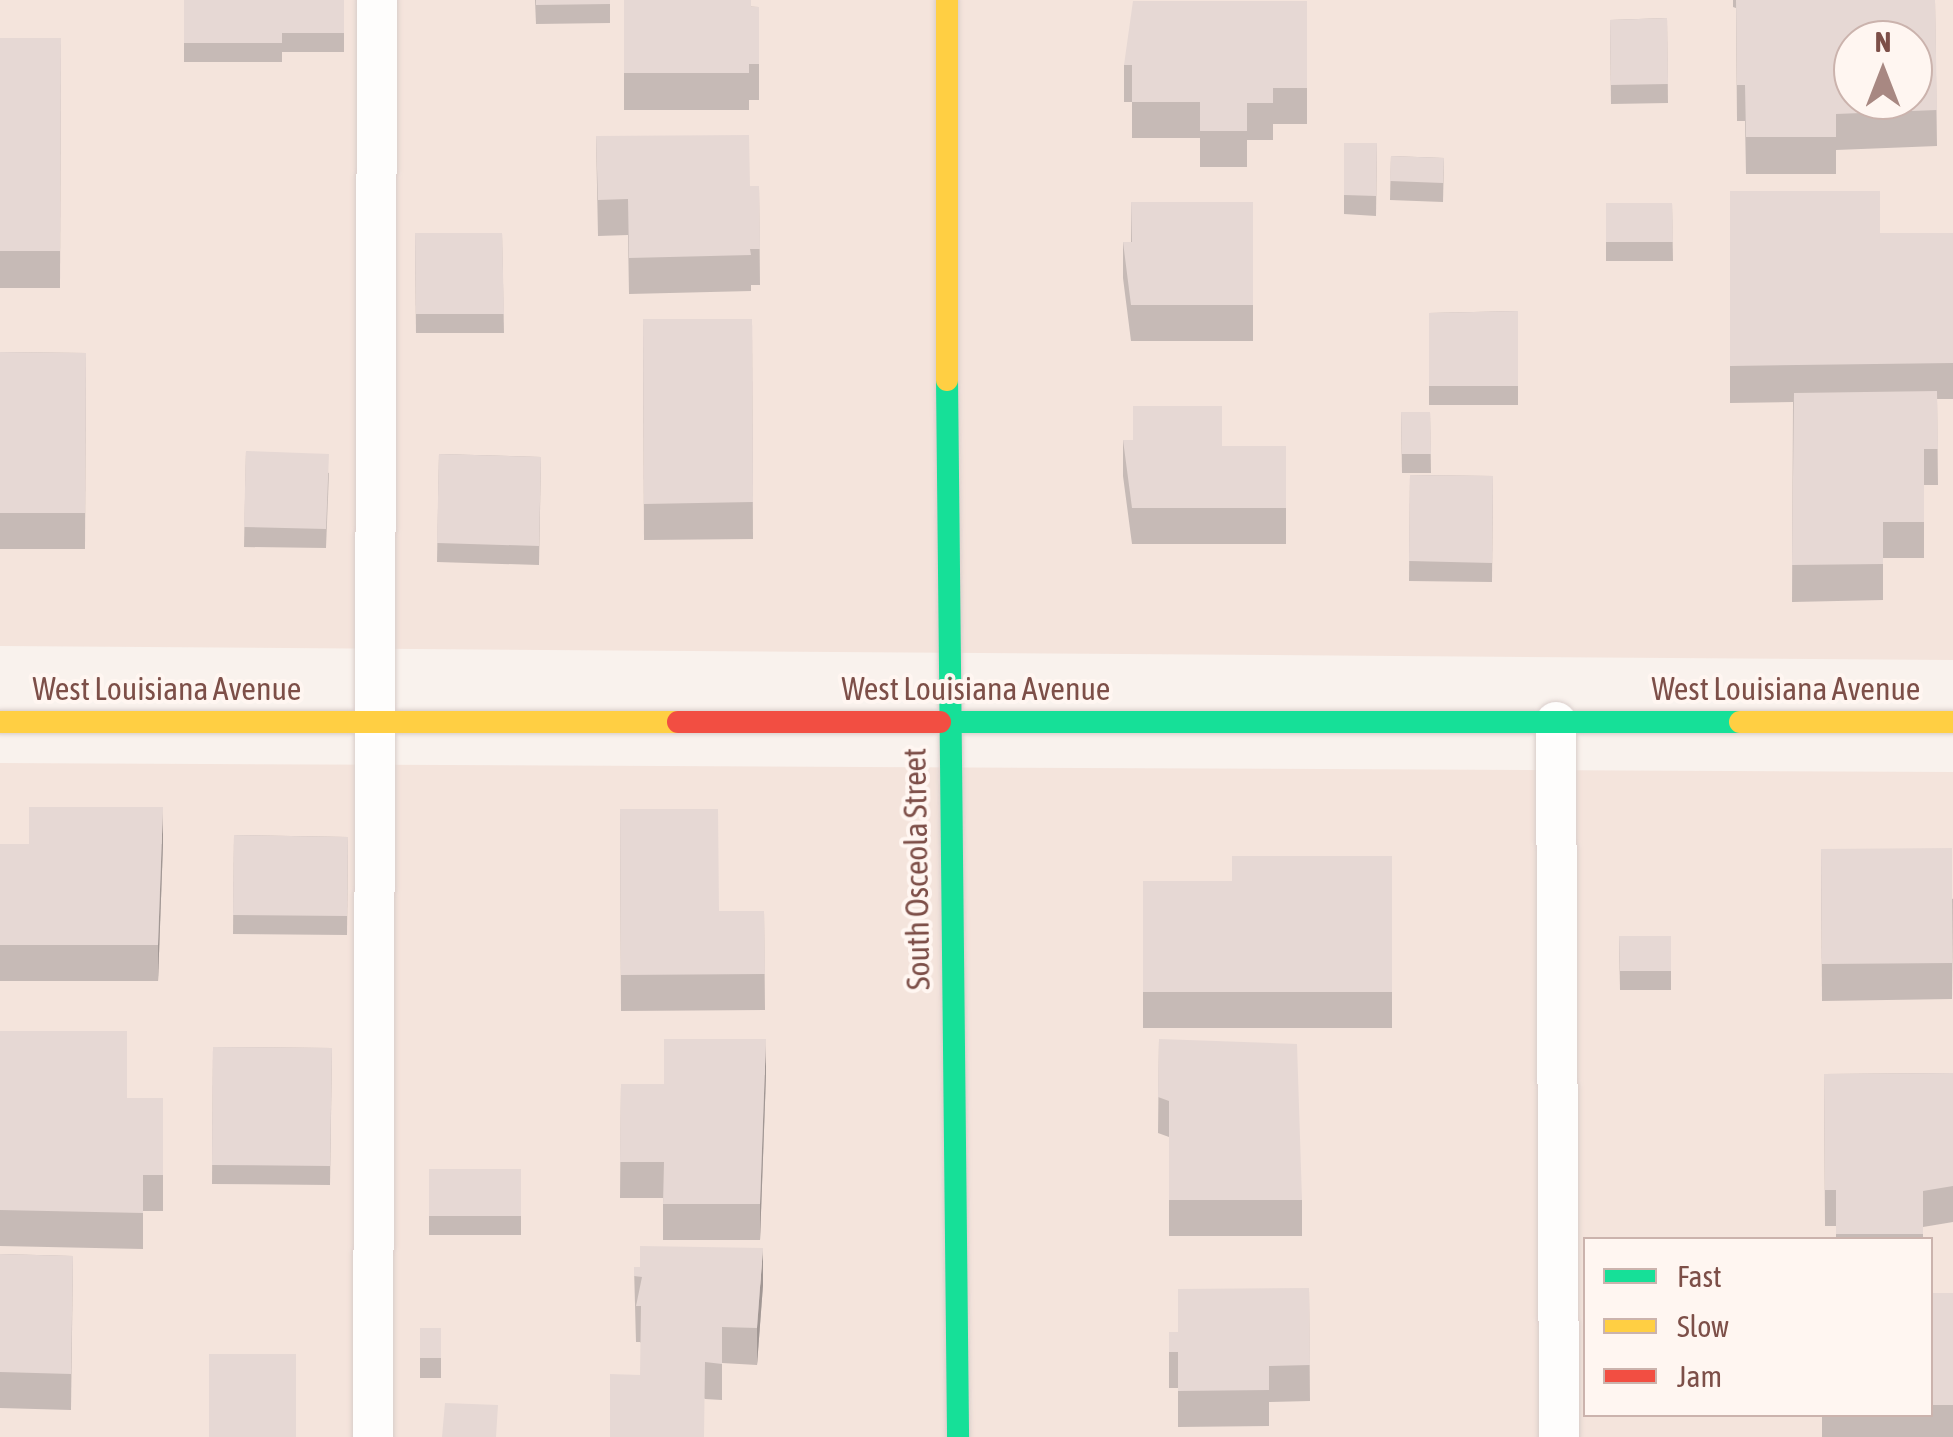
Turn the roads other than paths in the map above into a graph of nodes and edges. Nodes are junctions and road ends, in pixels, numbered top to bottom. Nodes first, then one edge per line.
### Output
1 (377, 0) edge
2 (947, 0) edge
3 (0, 722) edge
4 (374, 722) junction
5 (947, 722) junction
6 (1556, 722) junction
7 (1953, 722) edge
8 (373, 1437) edge
9 (958, 1437) edge
10 (1559, 1437) edge

1 - 4 lane
2 - 5 street, South Osceola Street
3 - 4 street, West Louisiana Avenue
4 - 5 street, West Louisiana Avenue
4 - 8 lane
5 - 6 street, West Louisiana Avenue
5 - 9 street, South Osceola Street
6 - 7 street, West Louisiana Avenue
6 - 10 lane

